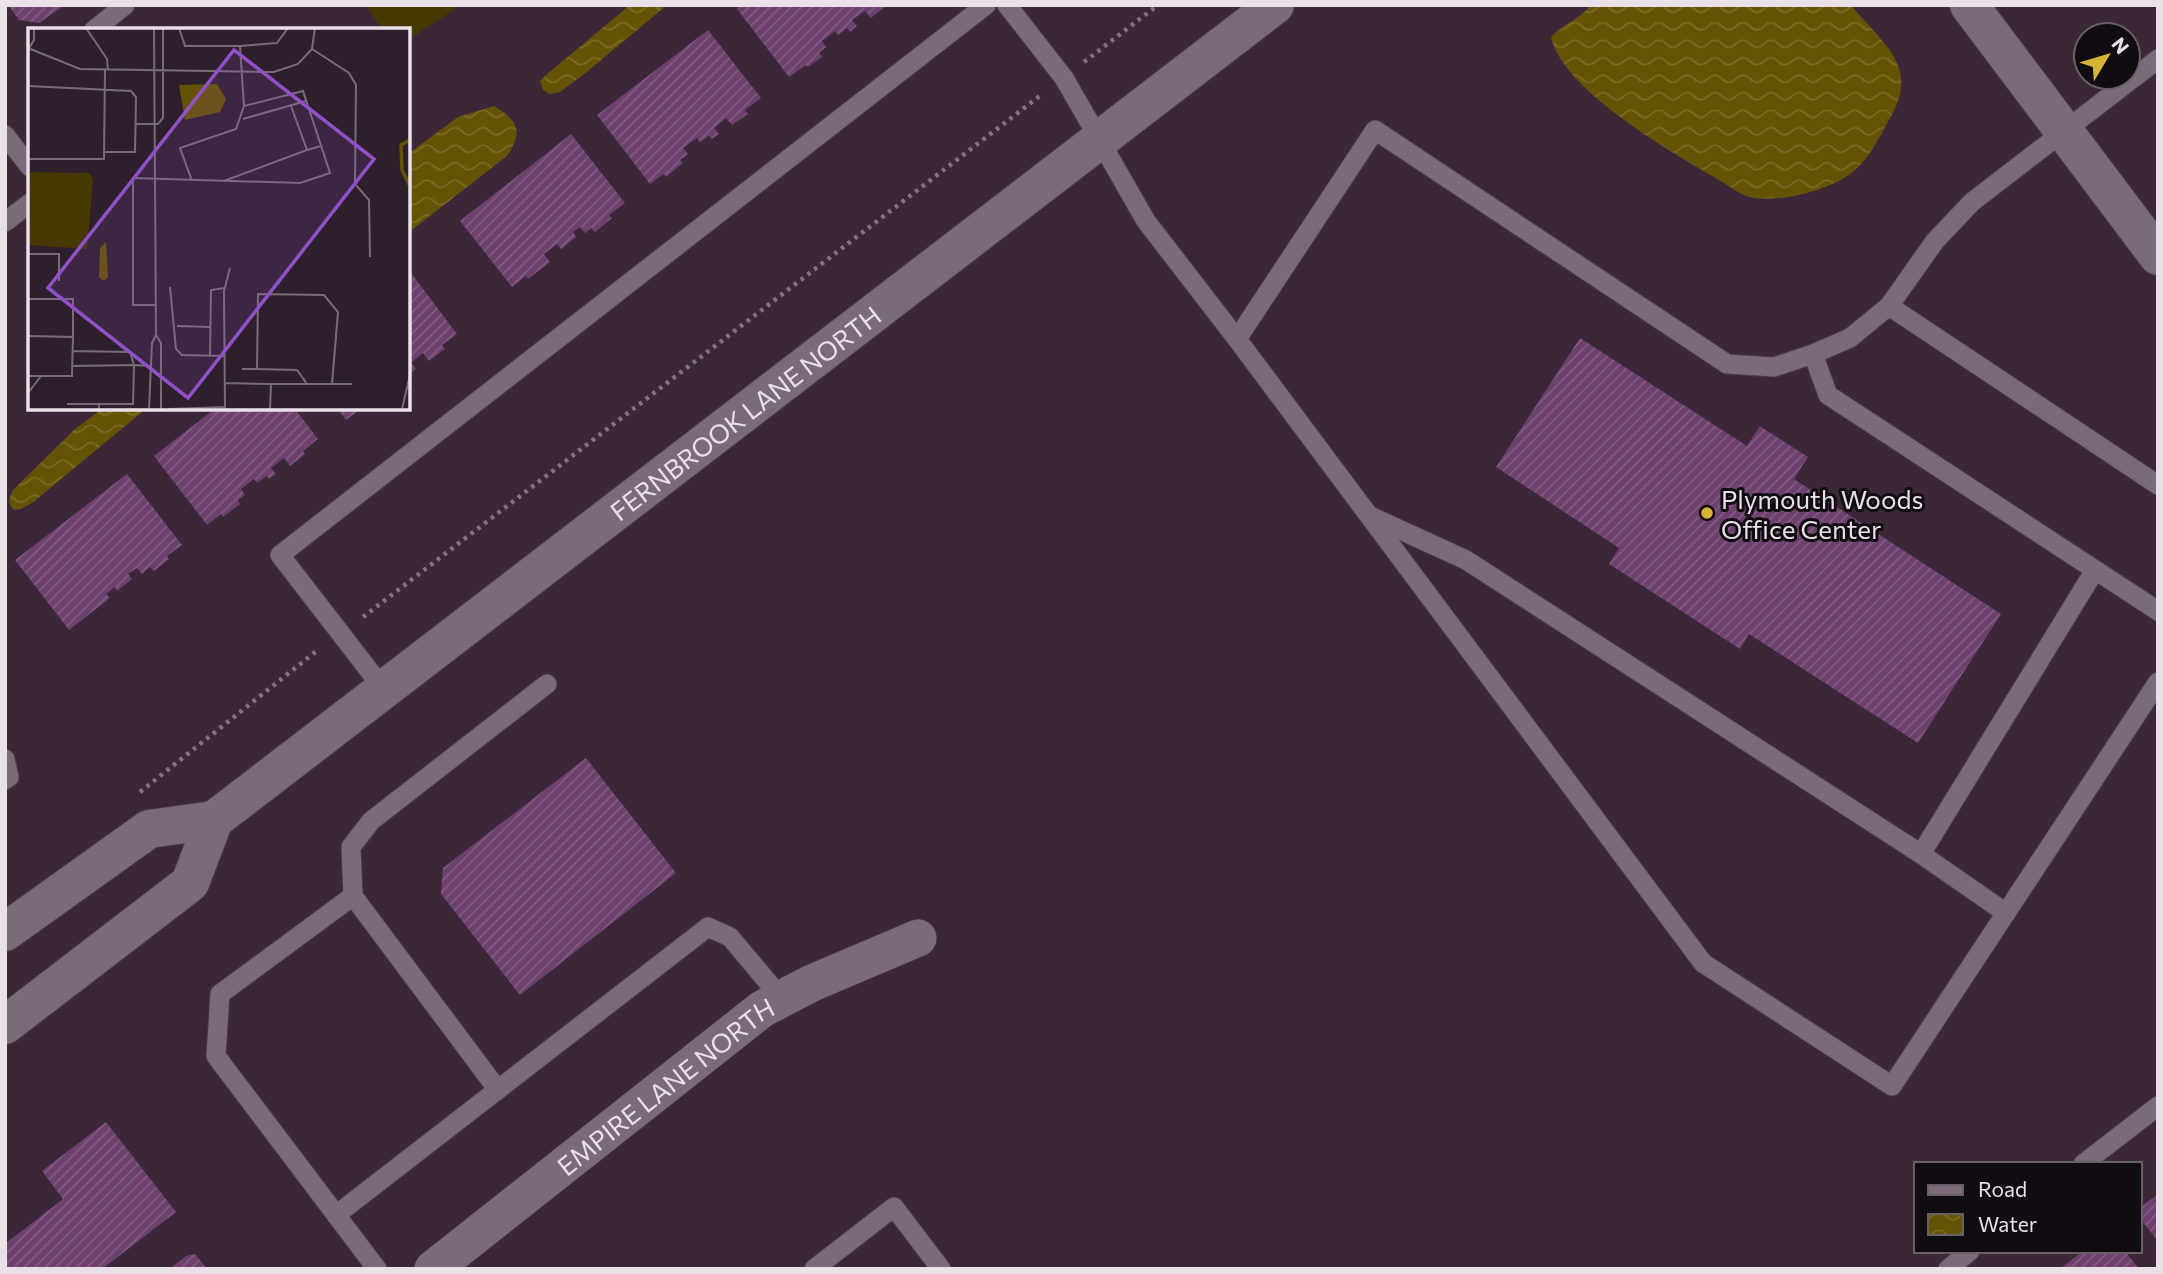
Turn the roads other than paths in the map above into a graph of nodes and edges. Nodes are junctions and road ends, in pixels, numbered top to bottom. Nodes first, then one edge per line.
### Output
1 (125, 5) edge
2 (986, 5) edge
3 (1007, 5) edge
4 (1275, 5) edge
5 (1969, 5) edge
6 (96, 28) edge
7 (2158, 59) edge
8 (2064, 133) junction
9 (5, 135) edge
10 (1100, 140) junction
11 (28, 164) edge
12 (28, 205) edge
13 (5, 222) edge
14 (2158, 256) edge
15 (1889, 306) junction
16 (1237, 339) junction
17 (1813, 354) junction
18 (2158, 485) edge
19 (1369, 516) junction
20 (2095, 570) junction
21 (2158, 611) edge
22 (2158, 682) edge
23 (547, 684) dead end
24 (384, 691) junction
25 (5, 759) edge
26 (5, 779) edge
27 (214, 820) junction
28 (1921, 854) junction
29 (353, 896) junction
30 (2006, 913) junction
31 (9, 920) edge
32 (918, 938) dead end
33 (782, 999) junction
34 (5, 1025) edge
35 (498, 1090) junction
36 (2158, 1106) edge
37 (2087, 1162) edge
38 (336, 1215) junction
39 (1968, 1253) edge
40 (377, 1269) edge
41 (433, 1269) edge
42 (814, 1269) edge
43 (941, 1269) edge
44 (1948, 1269) edge

1 - 6 lane
2 - 24 lane
3 - 10 lane
4 - 10 street, FERNBROOK LANE NORTH
5 - 8 street
7 - 8 lane
8 - 14 street
8 - 15 lane
9 - 11 lane
10 - 16 lane
10 - 24 street, FERNBROOK LANE NORTH
12 - 13 lane
15 - 17 lane
15 - 18 lane
16 - 17 lane
16 - 19 lane
17 - 20 lane
19 - 28 lane
19 - 30 lane
20 - 21 lane
20 - 28 lane
22 - 30 lane
23 - 29 lane
24 - 27 street, FERNBROOK LANE NORTH
25 - 26 lane
27 - 31 street, FERNBROOK LANE NORTH
27 - 34 street
28 - 30 lane
29 - 35 lane
29 - 38 lane
32 - 33 street, EMPIRE LANE NORTH
33 - 35 lane
33 - 41 street, EMPIRE LANE NORTH
35 - 38 lane
36 - 37 lane
38 - 40 lane
39 - 44 lane
42 - 43 lane

